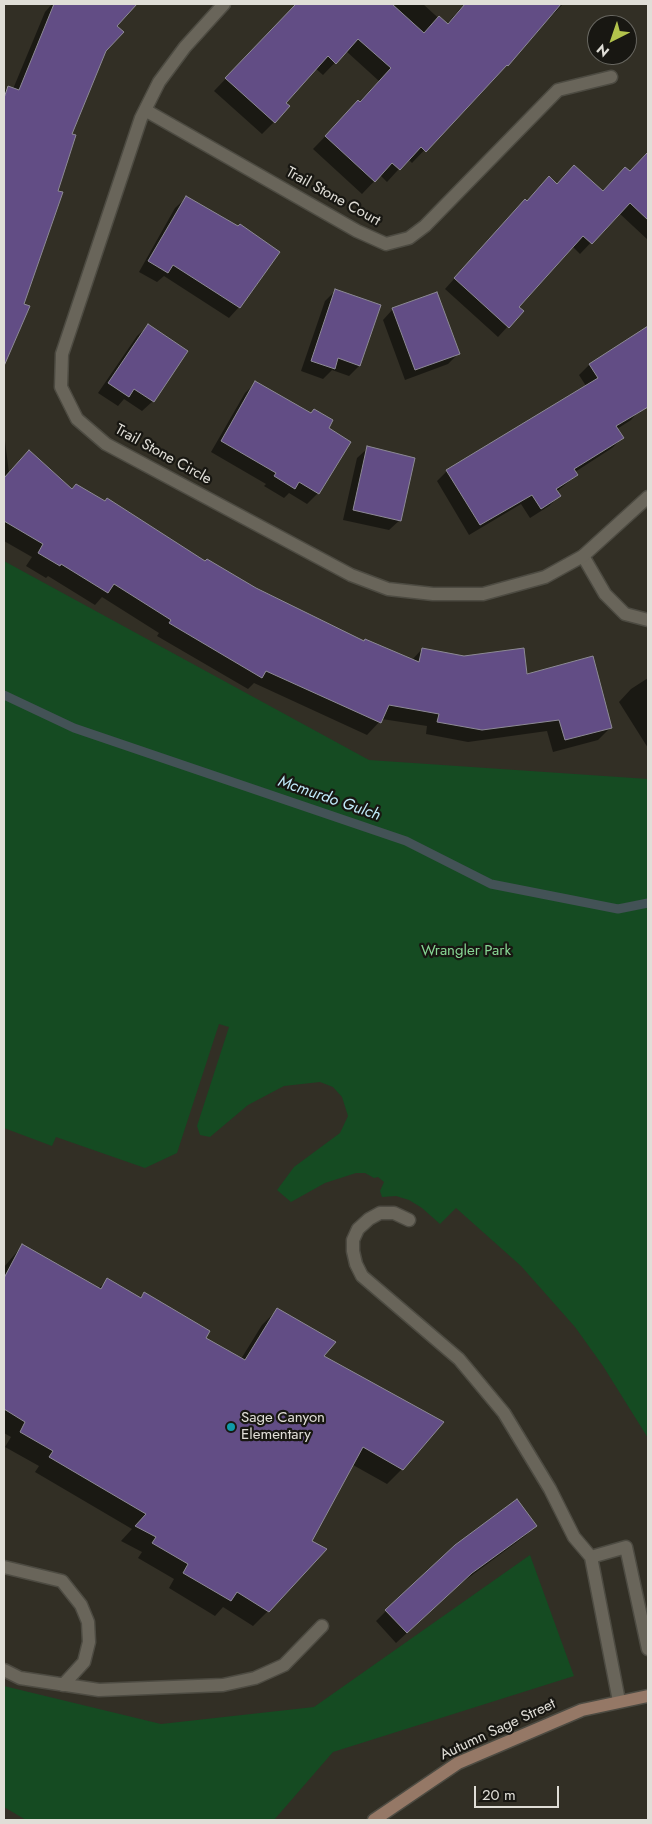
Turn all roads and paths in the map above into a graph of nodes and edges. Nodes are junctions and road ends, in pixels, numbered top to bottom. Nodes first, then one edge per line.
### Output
1 (224, 4) edge
2 (611, 77) dead end
3 (145, 110) junction
4 (648, 497) edge
5 (583, 556) junction
6 (648, 620) edge
7 (409, 1220) dead end
8 (591, 1557) junction
9 (4, 1567) edge
10 (322, 1626) dead end
11 (648, 1649) edge
12 (4, 1670) edge
13 (63, 1685) junction
14 (648, 1696) edge
15 (619, 1701) junction
16 (374, 1820) edge

1 - 3 street, Trail Stone Circle
2 - 3 street, Trail Stone Court
3 - 5 street, Trail Stone Circle
4 - 5 street, Trail Stone Circle
5 - 6 street
7 - 8 street
8 - 11 street
8 - 15 street
9 - 13 street
10 - 13 street
12 - 13 street
14 - 15 street, Autumn Sage Street
15 - 16 street, Autumn Sage Street

